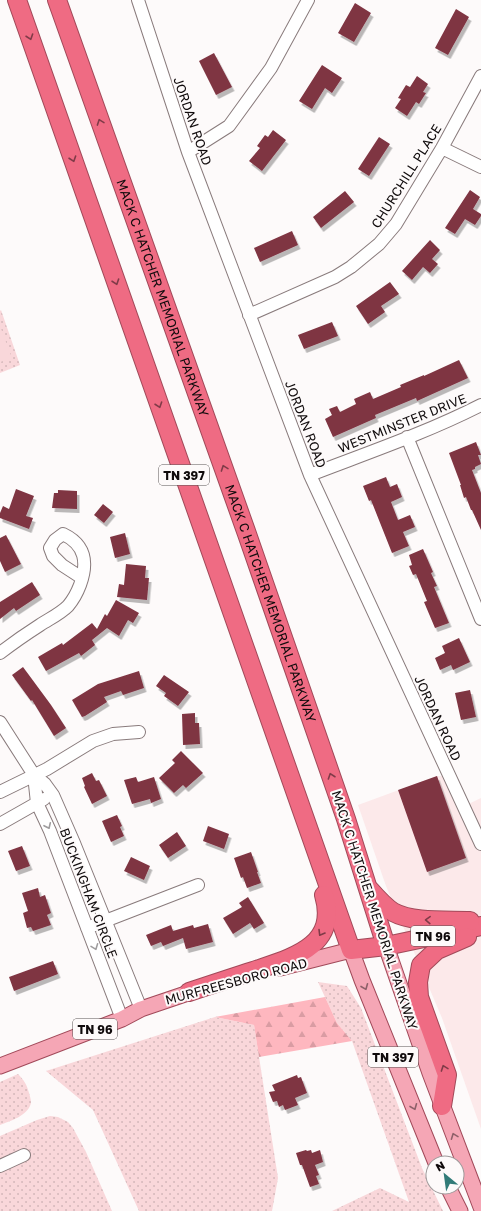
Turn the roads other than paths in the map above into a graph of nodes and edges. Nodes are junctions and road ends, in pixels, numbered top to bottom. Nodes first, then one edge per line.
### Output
1 (17, 0) edge
2 (57, 0) edge
3 (138, 0) edge
4 (308, 0) edge
5 (481, 76) edge
6 (442, 148) junction
7 (188, 152) junction
8 (481, 167) edge
9 (249, 315) junction
10 (481, 406) edge
11 (407, 437) junction
12 (310, 475) junction
13 (82, 578) dead end
14 (481, 619) edge
15 (0, 653) edge
16 (0, 722) edge
17 (139, 732) dead end
18 (285, 763) junction
19 (34, 776) junction
20 (0, 792) edge
21 (53, 794) junction
22 (37, 803) junction
23 (0, 824) edge
24 (481, 844) edge
25 (198, 885) dead end
26 (368, 889) junction
27 (105, 921) junction
28 (481, 922) edge
29 (481, 926) edge
30 (87, 928) junction
31 (481, 931) edge
32 (386, 946) junction
33 (351, 950) junction
34 (189, 992) junction
35 (141, 1008) junction
36 (122, 1019) junction
37 (0, 1066) edge
38 (442, 1106) junction
39 (24, 1155) dead end
40 (433, 1155) edge
41 (0, 1166) edge
42 (452, 1195) edge
43 (481, 1207) edge
44 (460, 1211) edge

1 -> 18 highway, TN 397
26 -> 2 highway, MACK C HATCHER MEMORIAL PARKWAY / TN 397
3 - 7 street, JORDAN ROAD
4 - 7 street
5 - 6 street, CHURCHILL PLACE
6 - 8 street
6 - 9 street, CHURCHILL PLACE
7 - 9 street, JORDAN ROAD
9 - 12 street, JORDAN ROAD
10 - 11 street, WESTMINSTER DRIVE
11 - 12 street, WESTMINSTER DRIVE
11 - 14 street
12 - 24 street, JORDAN ROAD
13 - 15 street
16 - 19 street, BUCKINGHAM CIRCLE
17 - 19 street
18 - 33 highway, TN 397
18 -> 34 highway
19 - 20 street
19 - 21 street, BUCKINGHAM CIRCLE
19 - 22 street, BUCKINGHAM CIRCLE
21 - 22 street
21 - 27 street, BUCKINGHAM CIRCLE
22 - 23 street
22 -> 30 street, BUCKINGHAM CIRCLE
25 - 27 street
28 -> 26 highway
26 - 32 highway, MACK C HATCHER MEMORIAL PARKWAY / TN 397
27 - 30 street
27 - 35 street, BUCKINGHAM CIRCLE
29 - 32 highway, MURFREESBORO ROAD / TN 96
30 -> 36 street, BUCKINGHAM CIRCLE
38 -> 31 highway
32 - 33 highway, MURFREESBORO ROAD / TN 96
32 - 38 main road, MACK C HATCHER MEMORIAL PARKWAY / TN 397
33 - 34 main road, MURFREESBORO ROAD / TN 96
33 -> 40 main road, TN 397
34 - 35 main road, MURFREESBORO ROAD / TN 96
35 - 36 main road, MURFREESBORO ROAD / TN 96
36 - 37 main road, MURFREESBORO ROAD / TN 96
43 -> 38 main road, MACK C HATCHER MEMORIAL PARKWAY / TN 397
39 - 41 street
42 - 44 main road

